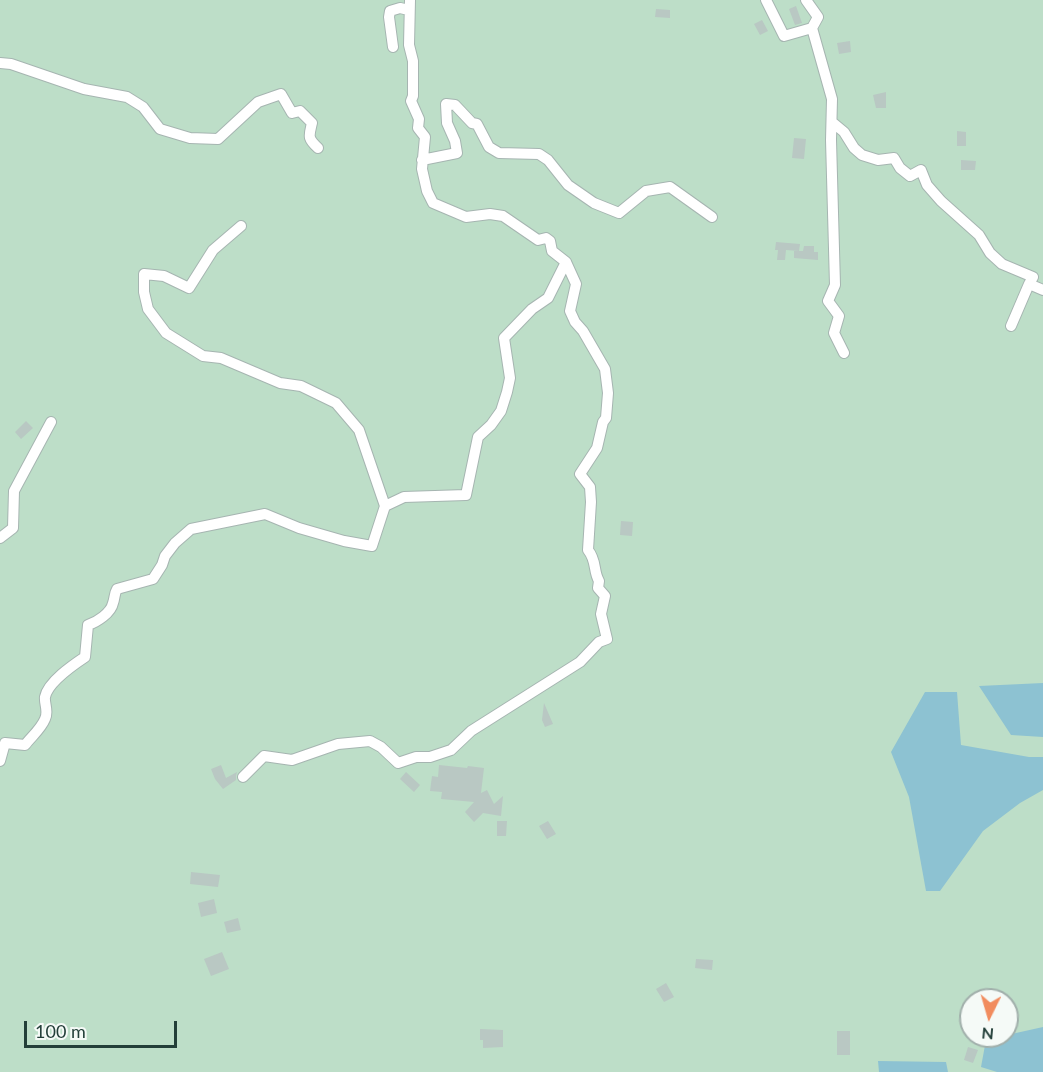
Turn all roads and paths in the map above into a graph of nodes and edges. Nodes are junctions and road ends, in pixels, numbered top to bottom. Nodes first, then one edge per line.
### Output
1 (766, 0) edge
2 (806, 0) edge
3 (410, 5) edge
4 (812, 28) junction
5 (393, 47) dead end
6 (0, 63) edge
7 (832, 122) junction
8 (318, 148) dead end
9 (422, 160) junction
10 (712, 218) dead end
11 (241, 226) dead end
12 (566, 262) junction
13 (1029, 284) junction
14 (1043, 290) edge
15 (1011, 326) dead end
16 (844, 353) dead end
17 (51, 422) dead end
18 (385, 506) junction
19 (0, 538) edge
20 (0, 761) edge
21 (243, 777) dead end

1 - 4 street
2 - 4 street
3 - 5 street
3 - 9 street
4 - 7 street
6 - 8 street
7 - 13 street
7 - 16 street
9 - 10 street
9 - 12 street
11 - 18 street
12 - 18 street
12 - 21 street
13 - 14 street
13 - 15 street
17 - 19 street
18 - 20 street

